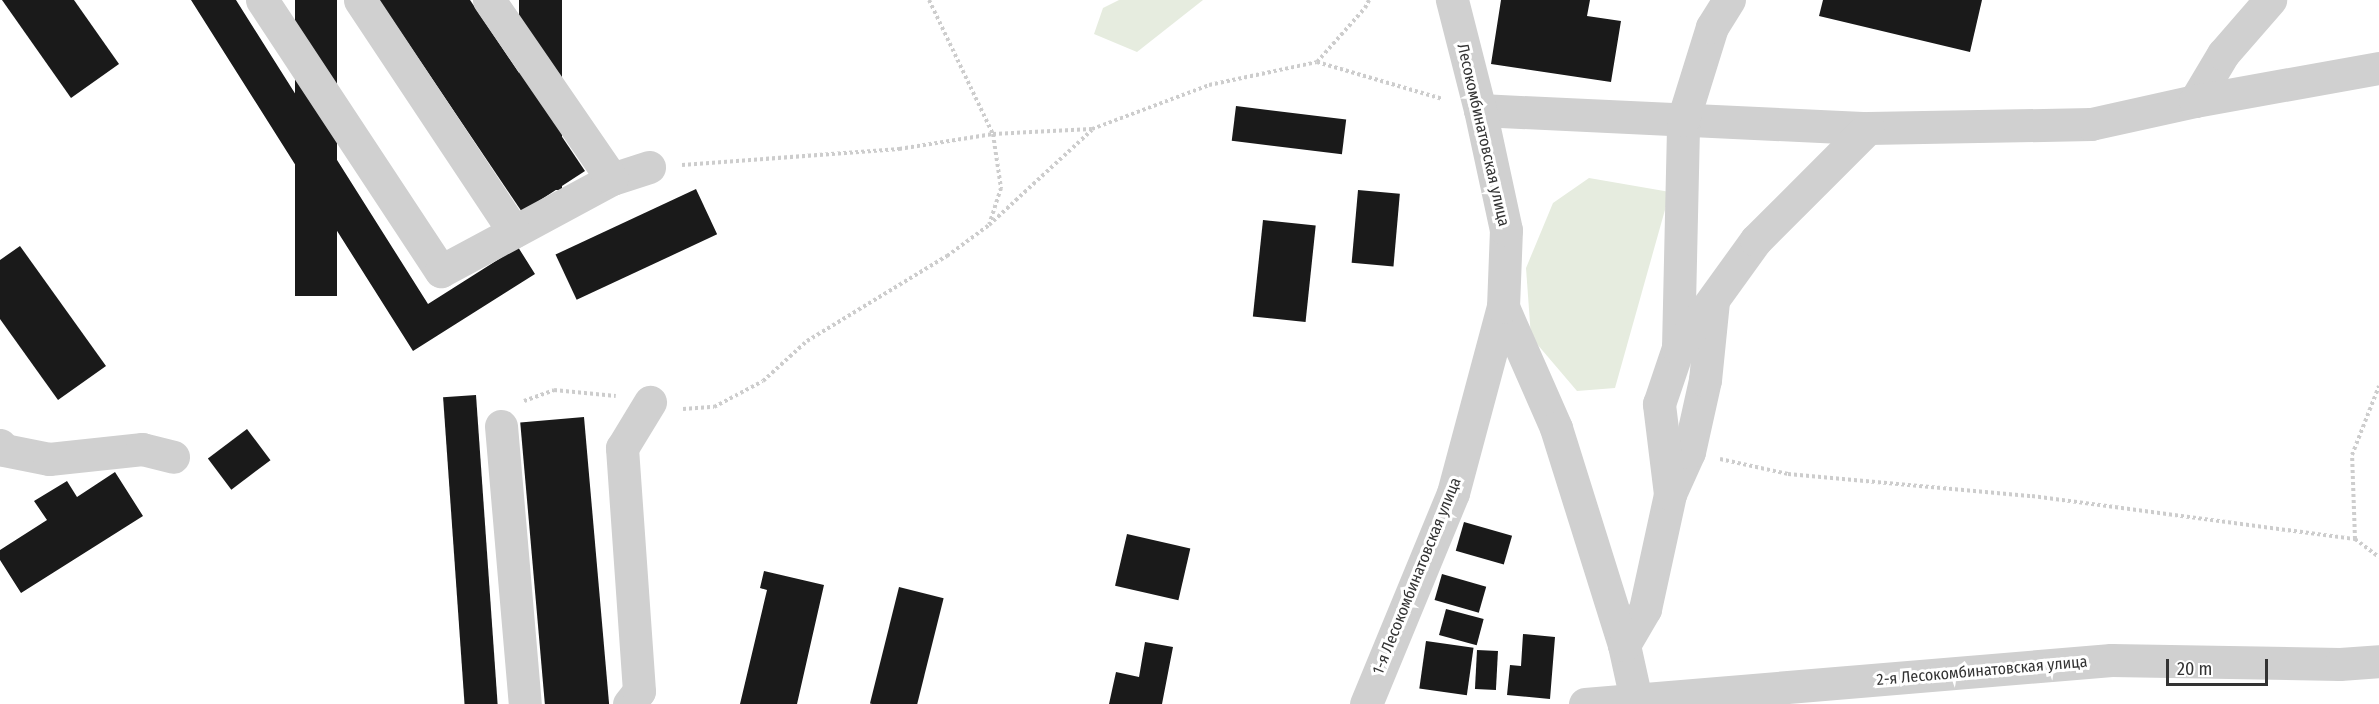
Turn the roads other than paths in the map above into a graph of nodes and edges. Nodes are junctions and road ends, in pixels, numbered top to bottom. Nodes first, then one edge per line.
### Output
1 (262, 0) edge
2 (360, 0) edge
3 (489, 0) edge
4 (1452, 0) edge
5 (1729, 0) edge
6 (2270, 0) edge
7 (2379, 68) edge
8 (2195, 101) junction
9 (1480, 110) junction
10 (1683, 120) junction
11 (1868, 128) junction
12 (649, 167) road end
13 (612, 179) junction
14 (514, 232) junction
15 (1713, 299) junction
16 (1503, 307) junction
17 (1678, 348) junction
18 (650, 402) road end
19 (501, 426) road end
20 (0, 445) edge
21 (173, 457) dead end
22 (1670, 494) junction
23 (1624, 645) junction
24 (2379, 661) edge
25 (1637, 702) edge
26 (525, 704) edge
27 (628, 704) edge
28 (1366, 704) edge
29 (1585, 704) edge

1 - 14 street
2 - 14 street
3 - 13 street
4 - 9 street, Лесокомбинатовская улица
5 - 10 street
6 - 8 street
7 - 8 street
8 - 11 street
9 - 10 street
9 - 16 street, Лесокомбинатовская улица
10 - 11 street
10 - 17 street
11 - 15 street
12 - 13 street
13 - 14 street
15 - 17 street
15 - 22 street
16 - 23 street
16 - 28 street, 1-я Лесокомбинатовская улица
17 - 22 street
18 - 27 street
19 - 26 street
20 - 21 street
22 - 23 street
23 - 25 street
24 - 25 street, 2-я Лесокомбинатовская улица
25 - 29 street, 2-я Лесокомбинатовская улица

